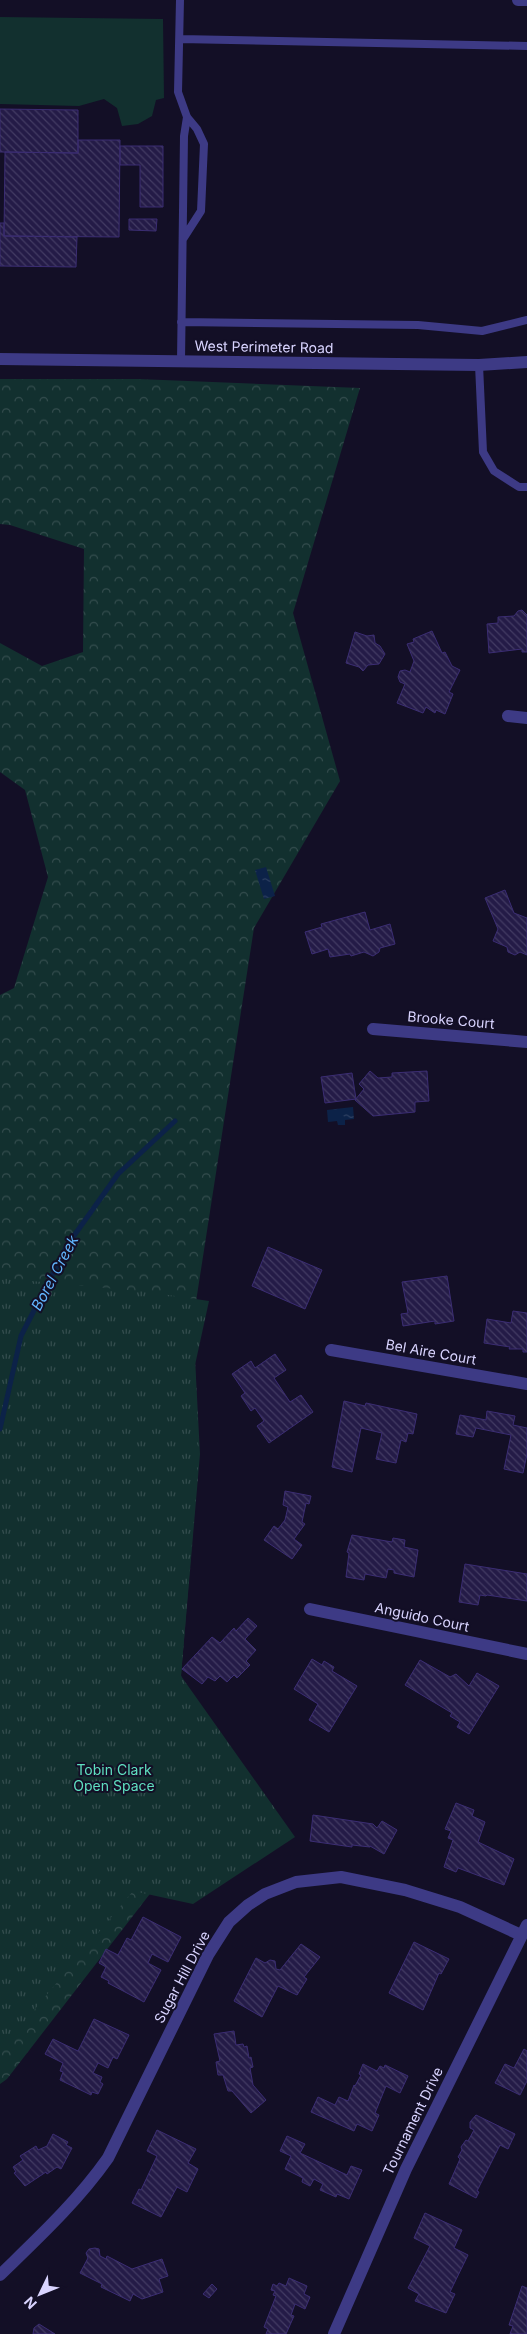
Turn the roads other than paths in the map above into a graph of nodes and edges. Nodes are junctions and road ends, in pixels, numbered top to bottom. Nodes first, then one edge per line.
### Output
1 (180, 0) edge
2 (518, 0) edge
3 (527, 0) edge
4 (180, 39) junction
5 (527, 46) edge
6 (187, 117) junction
7 (183, 239) junction
8 (527, 320) edge
9 (181, 322) junction
10 (0, 359) edge
11 (181, 361) junction
12 (527, 362) edge
13 (479, 365) junction
14 (527, 487) edge
15 (508, 716) dead end
16 (527, 718) edge
17 (373, 1029) dead end
18 (527, 1042) edge
19 (331, 1350) dead end
20 (527, 1384) edge
21 (310, 1609) dead end
22 (527, 1654) edge
23 (524, 1930) edge
24 (0, 2275) edge
25 (334, 2334) edge

1 - 4 lane
2 - 3 street
4 - 5 lane
4 - 6 lane
6 - 7 lane
6 - 7 lane
7 - 9 lane
8 - 9 lane
9 - 11 lane
10 - 11 street, West Perimeter Road
11 - 13 street, West Perimeter Road
12 - 13 street, West Perimeter Road
13 - 14 lane
15 - 16 street
17 - 18 street, Brooke Court
19 - 20 street, Bel Aire Court
21 - 22 street, Anguido Court
23 - 24 street, Sugar Hill Drive
23 - 25 street, Tournament Drive

